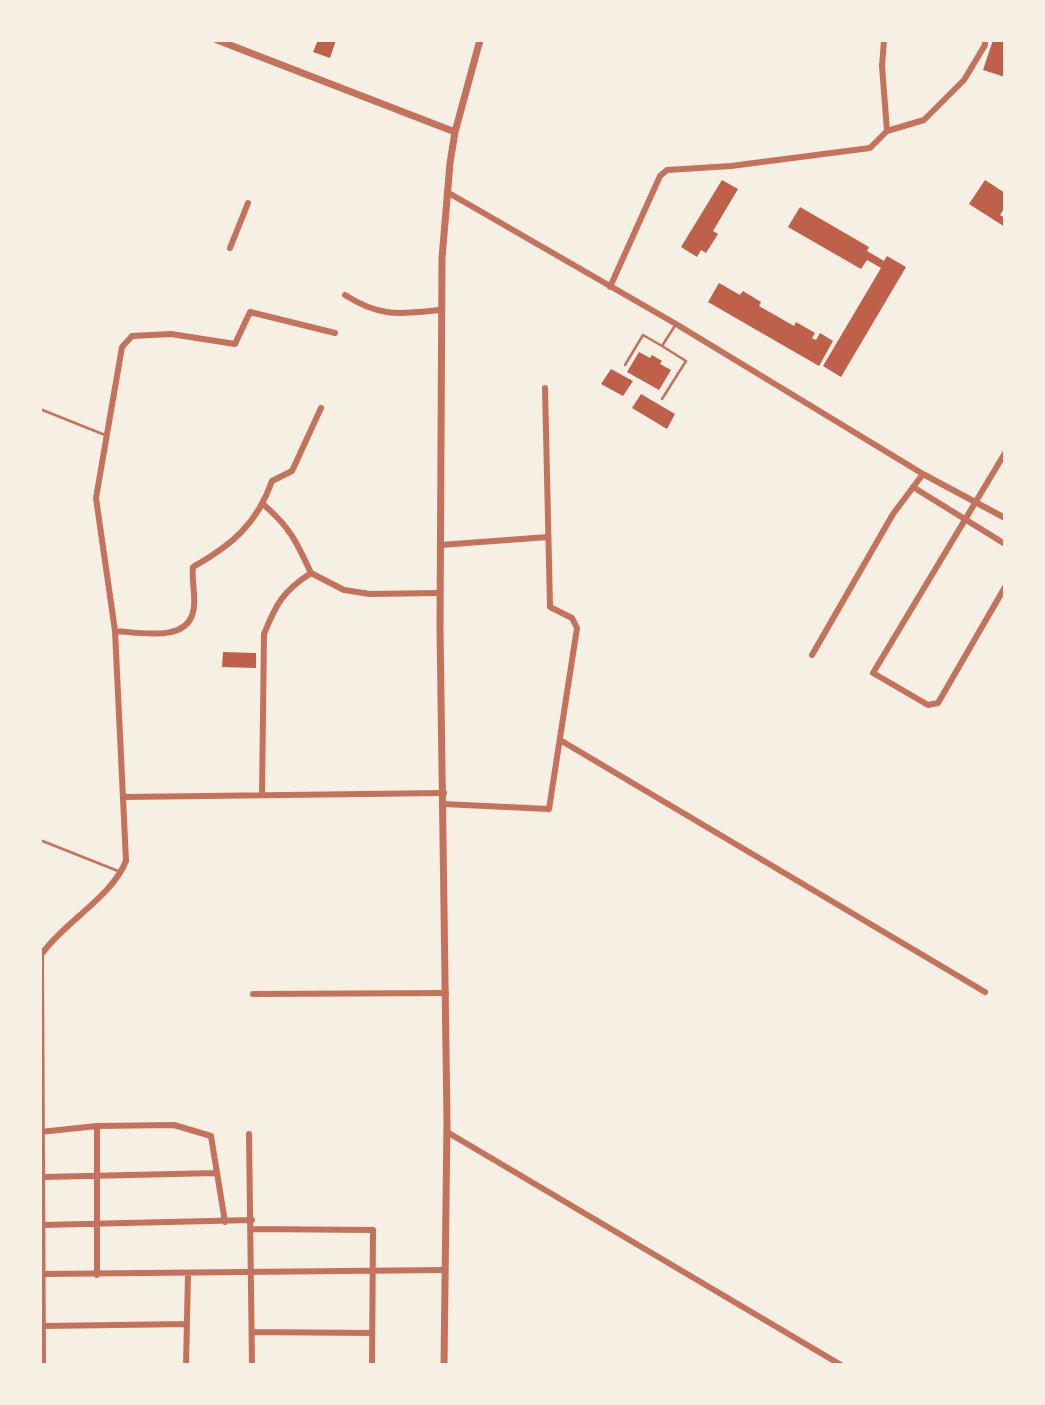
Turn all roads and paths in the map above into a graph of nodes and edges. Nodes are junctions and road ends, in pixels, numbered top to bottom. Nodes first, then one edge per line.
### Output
1 (218, 40) edge
2 (480, 40) edge
3 (884, 40) edge
4 (985, 40) edge
5 (887, 131) junction
6 (455, 132) junction
7 (447, 192) junction
8 (248, 203) dead end
9 (230, 248) dead end
10 (610, 287) junction
11 (345, 295) dead end
12 (441, 310) junction
13 (676, 324) junction
14 (335, 333) dead end
15 (662, 346) junction
16 (625, 365) dead end
17 (545, 388) dead end
18 (662, 400) dead end
19 (321, 408) dead end
20 (40, 409) edge
21 (105, 435) junction
22 (1005, 453) edge
23 (923, 474) junction
24 (913, 487) junction
25 (977, 501) junction
26 (264, 505) junction
27 (1005, 518) edge
28 (966, 520) junction
29 (548, 537) junction
30 (1005, 544) edge
31 (440, 545) junction
32 (311, 573) junction
33 (1005, 587) edge
34 (440, 593) junction
35 (115, 631) junction
36 (811, 655) dead end
37 (560, 740) junction
38 (444, 793) junction
39 (262, 794) junction
40 (124, 797) junction
41 (443, 804) junction
42 (40, 840) edge
43 (121, 872) junction
44 (985, 992) dead end
45 (446, 993) junction
46 (253, 994) dead end
47 (97, 1126) junction
48 (41, 1132) edge
49 (447, 1132) junction
50 (249, 1134) dead end
51 (217, 1173) junction
52 (97, 1175) junction
53 (43, 1177) junction
54 (251, 1220) junction
55 (225, 1222) junction
56 (42, 1225) junction
57 (97, 1225) junction
58 (252, 1229) junction
59 (444, 1269) junction
60 (372, 1270) junction
61 (252, 1272) junction
62 (188, 1273) junction
63 (43, 1274) junction
64 (97, 1275) junction
65 (187, 1324) junction
66 (43, 1326) junction
67 (252, 1332) junction
68 (372, 1333) junction
69 (43, 1365) edge
70 (186, 1365) edge
71 (252, 1365) edge
72 (372, 1365) edge
73 (444, 1365) edge
74 (841, 1365) edge

1 - 6 street
2 - 6 street
3 - 5 street
4 - 5 street
5 - 10 street
6 - 7 street
7 - 10 street
7 - 12 street
8 - 9 street
10 - 13 street
11 - 12 street
12 - 31 street
13 - 15 lane
13 - 23 street
14 - 21 street
15 - 16 lane
15 - 18 lane
17 - 29 street
19 - 26 street
20 - 21 lane
21 - 35 street
22 - 25 street
23 - 24 street
23 - 25 street
24 - 28 street
24 - 36 street
25 - 27 street
25 - 28 street
26 - 32 street
26 - 35 street
28 - 30 street
28 - 33 street
29 - 31 street
29 - 37 street
31 - 34 street
32 - 34 street
32 - 39 street
34 - 38 street
35 - 40 street
37 - 41 street
37 - 44 street
38 - 39 street
38 - 41 street
39 - 40 street
40 - 43 street
41 - 45 street
42 - 43 lane
43 - 48 street
45 - 46 street
45 - 49 street
47 - 48 street
47 - 51 street
47 - 52 street
48 - 53 street
49 - 59 street
49 - 74 street
50 - 54 street
51 - 52 street
51 - 55 street
52 - 53 street
52 - 57 street
53 - 56 street
54 - 55 street
54 - 58 street
55 - 57 street
56 - 57 street
56 - 63 street
57 - 64 street
58 - 60 street
58 - 61 street
59 - 60 street
59 - 73 street
60 - 61 street
60 - 68 street
61 - 62 street
61 - 67 street
62 - 64 street
62 - 65 street
63 - 64 street
63 - 66 street
65 - 66 street
65 - 70 street
66 - 69 street
67 - 68 street
67 - 71 street
68 - 72 street

